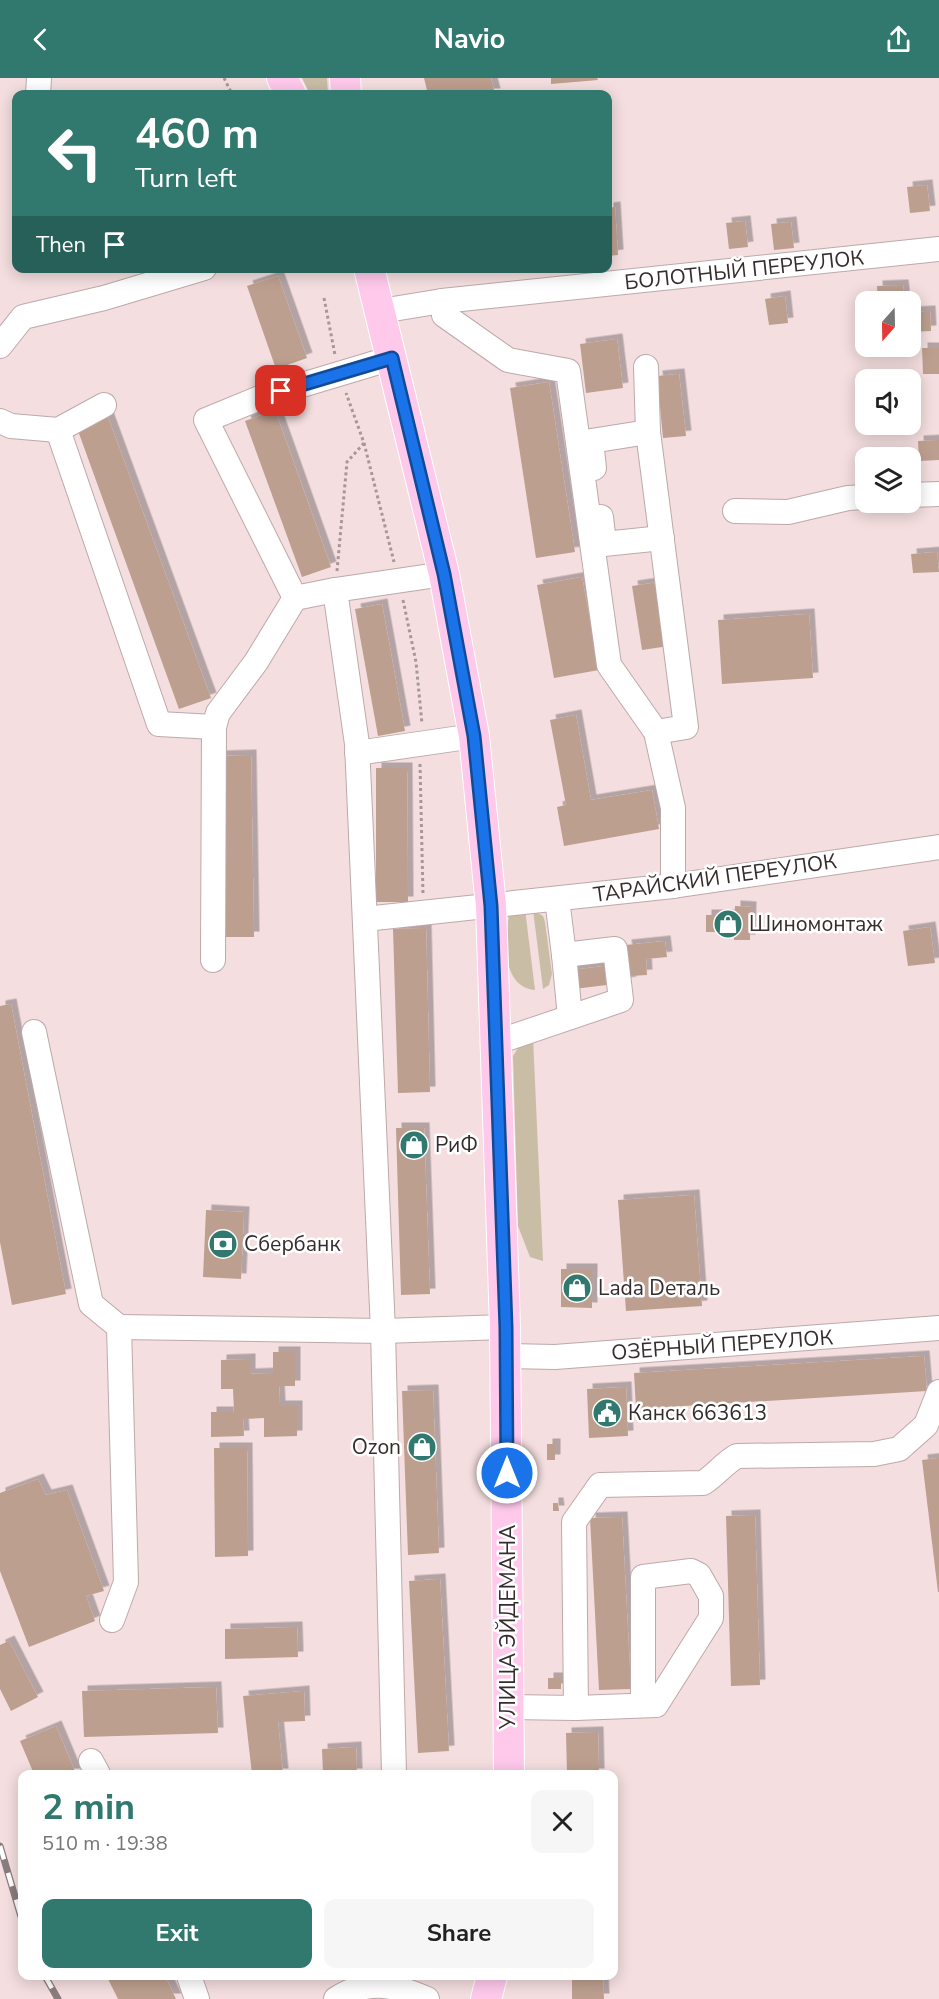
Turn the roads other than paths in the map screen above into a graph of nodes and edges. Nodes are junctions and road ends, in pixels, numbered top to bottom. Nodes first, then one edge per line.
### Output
1 (939, 249) edge
2 (370, 273) edge
3 (156, 275) edge
4 (442, 301) junction
5 (381, 311) junction
6 (0, 346) edge
7 (392, 358) junction
8 (646, 367) dead end
9 (104, 405) dead end
10 (0, 422) edge
11 (58, 430) junction
12 (648, 432) junction
13 (939, 494) edge
14 (921, 495) edge
15 (855, 498) edge
16 (735, 512) dead end
17 (662, 538) junction
18 (444, 574) junction
19 (335, 590) junction
20 (295, 598) junction
21 (214, 728) junction
22 (656, 732) junction
23 (474, 736) junction
24 (357, 753) junction
25 (939, 847) edge
26 (673, 886) junction
27 (557, 899) junction
28 (491, 906) junction
29 (364, 919) junction
30 (564, 955) junction
31 (213, 960) dead end
32 (570, 1017) junction
33 (34, 1032) dead end
34 (497, 1042) junction
35 (119, 1327) junction
36 (939, 1328) edge
37 (383, 1331) junction
38 (506, 1342) junction
39 (939, 1392) edge
40 (112, 1620) dead end
41 (643, 1706) junction
42 (508, 1707) junction
43 (576, 1708) junction
44 (394, 1770) edge
45 (509, 1770) edge
46 (190, 1980) edge
47 (491, 1980) edge
48 (352, 1987) edge
49 (197, 1999) edge
50 (427, 1999) edge
51 (486, 1999) edge

1 - 4 street, БОЛОТНЫЙ ПЕРЕУЛОК
2 - 5 main road, УЛИЦА ЭЙДЕМАНА
3 - 6 street
4 - 5 street, БОЛОТНЫЙ ПЕРЕУЛОК
4 - 22 street
5 - 7 main road, УЛИЦА ЭЙДЕМАНА
7 - 18 main road, УЛИЦА ЭЙДЕМАНА
7 - 20 street
8 - 12 street
9 - 11 street
10 - 11 street
11 - 21 street
12 - 17 street
12 - 17 street
13 - 14 street
15 - 16 street
17 - 22 street
18 - 19 street
18 - 23 main road, УЛИЦА ЭЙДЕМАНА
19 - 20 street
19 - 24 street
20 - 21 street
21 - 31 street
22 - 26 street
23 - 24 street
23 - 28 main road, УЛИЦА ЭЙДЕМАНА
24 - 29 street
25 - 26 street, ТАРАЙСКИЙ ПЕРЕУЛОК
26 - 27 street, ТАРАЙСКИЙ ПЕРЕУЛОК
27 - 28 street, ТАРАЙСКИЙ ПЕРЕУЛОК
27 - 30 street
28 - 29 street, ТАРАЙСКИЙ ПЕРЕУЛОК
28 - 34 main road, УЛИЦА ЭЙДЕМАНА
29 - 37 street
30 - 32 street
30 - 32 street
32 - 34 street
33 - 35 street
34 - 38 main road, УЛИЦА ЭЙДЕМАНА
35 - 37 street, ОЗЁРНЫЙ ПЕРЕУЛОК
35 - 40 street
36 - 38 street, ОЗЁРНЫЙ ПЕРЕУЛОК
37 - 38 street, ОЗЁРНЫЙ ПЕРЕУЛОК
37 - 44 street
38 - 42 main road, УЛИЦА ЭЙДЕМАНА
39 - 43 street
41 - 41 street
41 - 43 street
42 - 43 street
42 - 45 main road, УЛИЦА ЭЙДЕМАНА
46 - 49 street
47 - 51 main road
48 - 50 street

